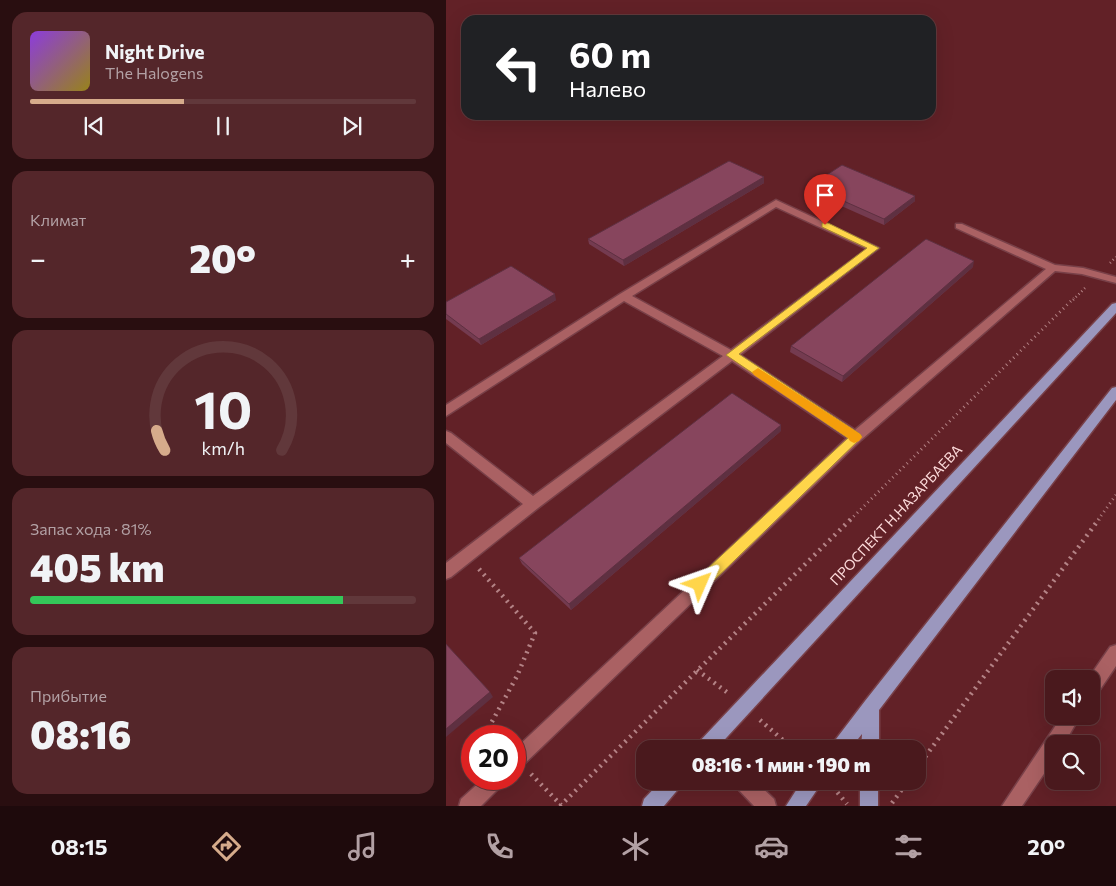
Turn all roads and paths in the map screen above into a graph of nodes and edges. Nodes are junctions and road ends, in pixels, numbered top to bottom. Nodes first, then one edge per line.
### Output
1 (959, 226) dead end
2 (1053, 268) junction
3 (1098, 275) junction
4 (1116, 280) edge
5 (624, 296) junction
6 (1116, 306) edge
7 (731, 355) junction
8 (1116, 391) edge
9 (446, 411) edge
10 (446, 436) edge
11 (856, 437) junction
12 (1116, 495) edge
13 (533, 504) junction
14 (467, 556) junction
15 (446, 572) edge
16 (1116, 652) edge
17 (1100, 675) edge
18 (871, 707) junction
19 (490, 725) edge
20 (1066, 725) edge
21 (713, 740) edge
22 (846, 740) edge
23 (870, 740) edge
24 (526, 750) edge
25 (926, 756) edge
26 (526, 770) edge
27 (485, 790) edge
28 (665, 790) edge
29 (751, 790) edge
30 (807, 790) edge
31 (836, 790) edge
32 (869, 790) edge
33 (901, 790) edge
34 (468, 806) edge
35 (561, 806) edge
36 (650, 806) edge
37 (767, 806) edge
38 (795, 806) edge
39 (849, 806) edge
40 (869, 806) edge
41 (889, 806) edge
42 (1011, 806) edge

1 - 2 street
2 - 3 street
2 - 11 street
3 - 4 street
3 - 35 path
5 - 7 street
5 - 7 street
5 - 9 street
6 - 21 main road, ПРОСПЕКТ Н.НАЗАРБАЕВА
7 - 11 street
7 - 13 street
8 - 18 main road
10 - 13 street
11 - 24 street
12 - 25 path
13 - 14 street
14 - 15 street
14 - 19 path
16 - 17 street
18 - 22 main road
18 - 23 main road
20 - 42 street
26 - 35 path
27 - 34 street
28 - 36 main road
29 - 37 street
30 - 38 main road
31 - 39 path
32 - 40 main road
33 - 41 path

